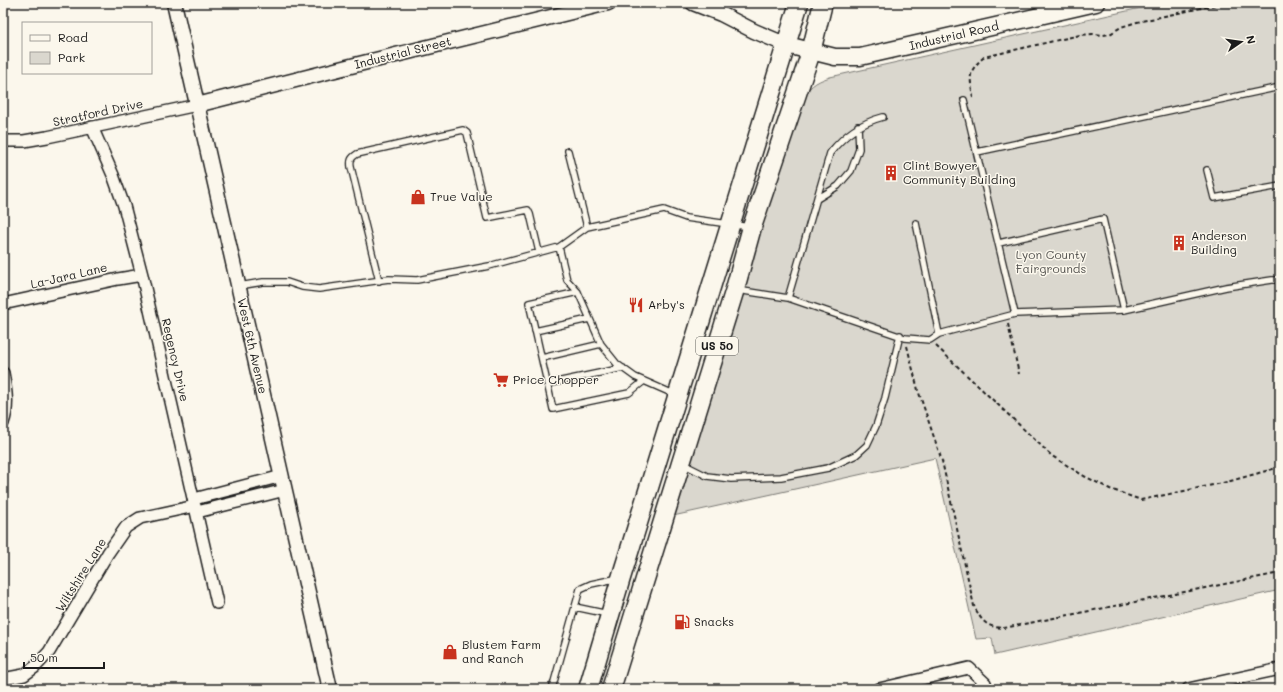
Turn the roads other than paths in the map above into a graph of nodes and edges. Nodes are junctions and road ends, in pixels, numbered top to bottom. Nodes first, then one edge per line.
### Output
1 (174, 3) edge
2 (608, 3) edge
3 (693, 3) edge
4 (800, 3) edge
5 (823, 3) edge
6 (1096, 3) edge
7 (787, 45) junction
8 (811, 52) junction
9 (1280, 87) edge
10 (964, 100) dead end
11 (197, 105) junction
12 (883, 117) dead end
13 (858, 126) junction
14 (92, 127) junction
15 (3, 141) edge
16 (568, 151) dead end
17 (977, 152) junction
18 (1207, 170) dead end
19 (1280, 186) edge
20 (817, 199) junction
21 (916, 223) dead end
22 (731, 225) junction
23 (587, 227) junction
24 (752, 227) junction
25 (999, 243) junction
26 (559, 247) junction
27 (540, 252) junction
28 (142, 275) junction
29 (1280, 280) edge
30 (379, 281) junction
31 (239, 286) junction
32 (735, 289) junction
33 (578, 292) junction
34 (788, 298) junction
35 (3, 304) edge
36 (1124, 310) junction
37 (1015, 314) junction
38 (589, 319) junction
39 (535, 331) junction
40 (939, 334) junction
41 (900, 335) junction
42 (601, 344) junction
43 (542, 358) junction
44 (623, 368) junction
45 (3, 373) edge
46 (644, 381) junction
47 (548, 384) junction
48 (678, 395) junction
49 (3, 423) edge
50 (681, 463) junction
51 (283, 483) junction
52 (195, 506) junction
53 (621, 578) junction
54 (217, 603) dead end
55 (575, 607) junction
56 (610, 615) junction
57 (1280, 669) edge
58 (3, 679) edge
59 (912, 685) edge
60 (986, 686) edge
61 (330, 689) edge
62 (552, 689) edge
63 (588, 689) edge
64 (611, 689) edge
65 (879, 689) edge
66 (1188, 689) edge

1 - 11 street, West 6th Avenue
2 - 11 street, Industrial Street
3 - 7 street
4 - 7 main road, US 50
5 - 8 main road, US 50
6 - 8 main road, Industrial Road
7 - 8 main road
7 - 22 main road, US 50
8 - 24 main road, US 50
9 - 17 lane
10 - 17 lane
11 - 14 street, Stratford Drive
11 - 31 street, West 6th Avenue
12 - 13 lane
13 - 20 lane
13 - 20 lane
14 - 15 street, Stratford Drive
14 - 28 street, Regency Drive
16 - 23 lane
17 - 25 lane
18 - 19 lane
20 - 34 lane
21 - 40 lane
22 - 23 lane
22 - 24 lane
22 - 48 main road, US 50
23 - 26 lane
24 - 32 main road, US 50
25 - 36 lane
25 - 37 lane
26 - 27 lane
26 - 33 lane
27 - 30 lane
27 - 30 lane
28 - 35 street, La-Jara Lane
28 - 52 street, Regency Drive
29 - 36 lane
30 - 31 lane
31 - 51 street, West 6th Avenue
32 - 34 lane
32 - 50 main road, US 50
33 - 38 lane
33 - 39 lane
34 - 41 lane
36 - 37 lane
37 - 40 lane
38 - 39 lane
38 - 42 lane
39 - 43 lane
40 - 41 lane
41 - 50 lane
42 - 43 lane
42 - 44 lane
43 - 47 lane
44 - 46 lane
44 - 47 lane
45 - 49 street
46 - 47 lane
46 - 48 lane
48 - 53 main road, US 50
50 - 64 main road, US 50
51 - 52 street, Wiltshire Lane
51 - 61 street, West 6th Avenue
52 - 54 street, Regency Drive
52 - 58 street, Wiltshire Lane
53 - 55 lane
53 - 56 main road, US 50
55 - 56 lane
55 - 62 lane
56 - 63 main road, US 50
57 - 66 street
59 - 60 street
59 - 65 street

